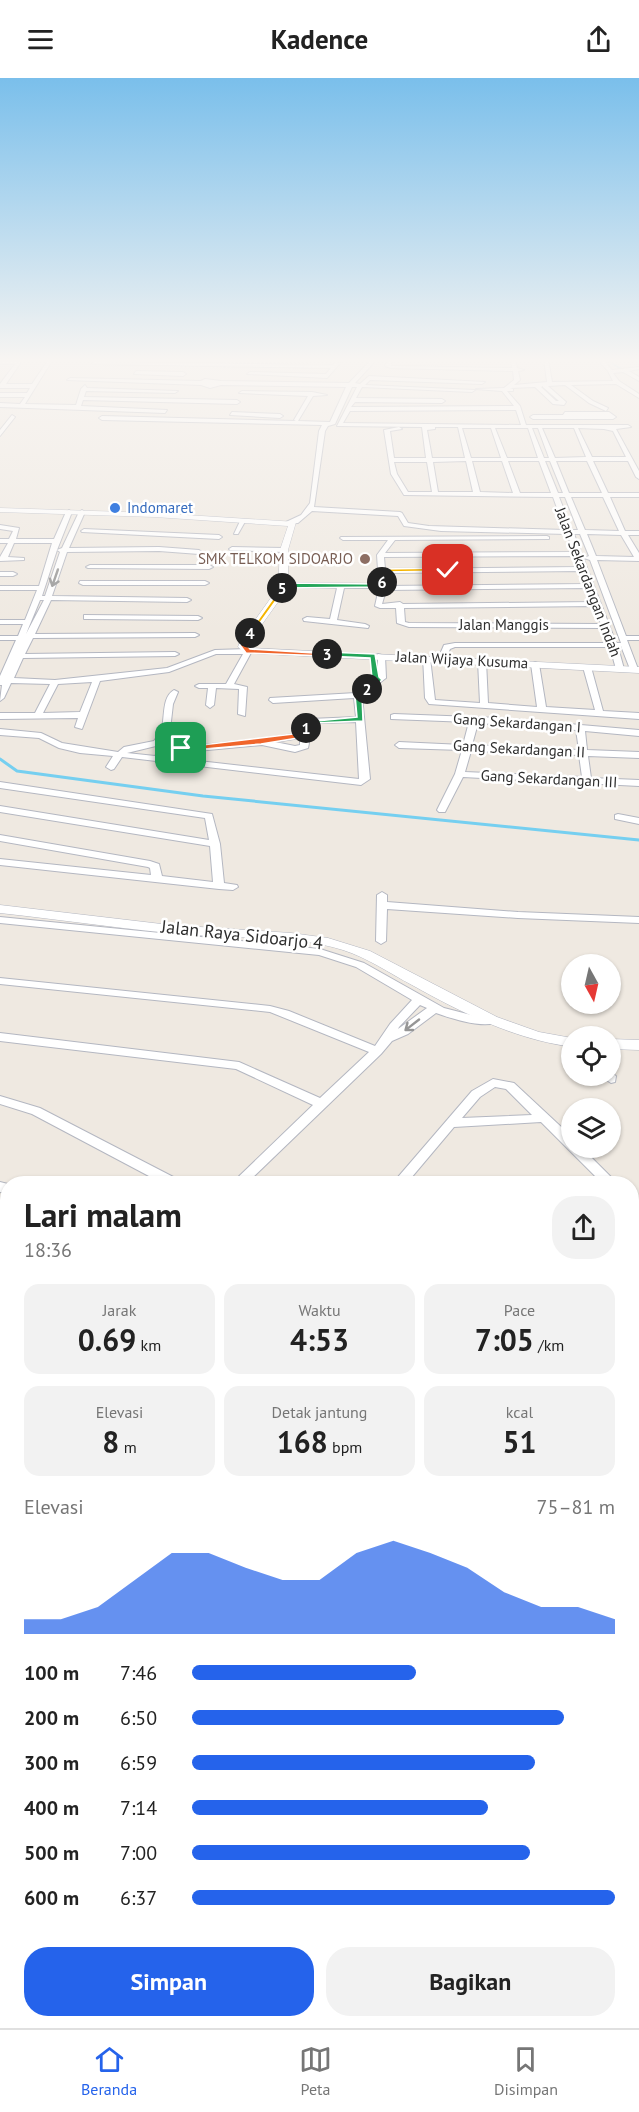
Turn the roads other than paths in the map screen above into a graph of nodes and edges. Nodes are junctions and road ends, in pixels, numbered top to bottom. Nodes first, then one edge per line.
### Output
1 (320, 450) edge
2 (390, 450) edge
3 (427, 450) edge
4 (466, 450) edge
5 (501, 450) edge
6 (540, 450) edge
7 (547, 450) edge
8 (585, 450) edge
9 (625, 450) edge
10 (543, 459) junction
11 (629, 459) junction
12 (391, 460) junction
13 (428, 460) junction
14 (468, 460) junction
15 (504, 460) junction
16 (554, 460) junction
17 (590, 460) junction
18 (639, 477) edge
19 (435, 494) junction
20 (477, 494) junction
21 (517, 494) junction
22 (555, 494) junction
23 (566, 494) junction
24 (607, 495) junction
25 (639, 495) edge
26 (310, 509) junction
27 (0, 510) edge
28 (69, 512) junction
29 (82, 512) junction
30 (243, 520) junction
31 (64, 523) junction
32 (76, 523) junction
33 (288, 523) junction
34 (0, 527) edge
35 (84, 531) dead end
36 (118, 533) junction
37 (236, 533) dead end
38 (623, 533) junction
39 (639, 533) edge
40 (582, 534) junction
41 (572, 536) junction
42 (206, 537) junction
43 (219, 537) dead end
44 (343, 538) dead end
45 (392, 539) junction
46 (0, 542) edge
47 (10, 542) junction
48 (54, 545) junction
49 (67, 549) junction
50 (232, 549) dead end
51 (109, 550) junction
52 (284, 550) junction
53 (199, 552) junction
54 (380, 555) junction
55 (579, 556) junction
56 (593, 558) junction
57 (2, 559) edge
58 (22, 559) dead end
59 (639, 559) edge
60 (105, 566) junction
61 (90, 567) dead end
62 (195, 567) junction
63 (209, 567) dead end
64 (583, 569) junction
65 (381, 571) junction
66 (0, 574) edge
67 (13, 574) dead end
68 (83, 583) dead end
69 (99, 583) junction
70 (192, 583) junction
71 (205, 583) dead end
72 (283, 585) junction
73 (341, 585) junction
74 (589, 586) junction
75 (383, 587) junction
76 (0, 589) edge
77 (39, 594) junction
78 (47, 600) junction
79 (187, 600) junction
80 (609, 600) junction
81 (99, 601) junction
82 (596, 602) junction
83 (400, 604) junction
84 (87, 616) junction
85 (180, 617) junction
86 (198, 618) dead end
87 (307, 619) dead end
88 (0, 622) edge
89 (26, 622) junction
90 (333, 622) junction
91 (81, 626) dead end
92 (365, 626) dead end
93 (605, 626) junction
94 (195, 635) dead end
95 (19, 637) junction
96 (30, 637) junction
97 (0, 638) edge
98 (639, 638) edge
99 (625, 641) junction
100 (613, 645) junction
101 (248, 651) junction
102 (175, 654) dead end
103 (21, 656) junction
104 (377, 656) junction
105 (426, 658) junction
106 (442, 659) junction
107 (482, 661) junction
108 (535, 664) junction
109 (587, 667) junction
110 (620, 669) junction
111 (636, 670) edge
112 (96, 679) junction
113 (3, 681) edge
114 (55, 682) junction
115 (199, 686) dead end
116 (212, 686) junction
117 (229, 686) junction
118 (174, 692) dead end
119 (358, 695) junction
120 (0, 698) edge
121 (273, 700) dead end
122 (210, 705) dead end
123 (484, 705) junction
124 (542, 710) junction
125 (242, 714) dead end
126 (600, 714) junction
127 (38, 715) junction
128 (82, 715) junction
129 (0, 716) edge
130 (639, 716) edge
131 (394, 717) dead end
132 (361, 719) junction
133 (474, 720) junction
134 (79, 727) dead end
135 (580, 727) junction
136 (0, 732) edge
137 (639, 733) edge
138 (399, 744) dead end
139 (467, 746) junction
140 (582, 752) junction
141 (119, 754) junction
142 (639, 755) edge
143 (165, 756) junction
144 (111, 767) dead end
145 (460, 774) junction
146 (587, 782) junction
147 (639, 783) edge
148 (0, 784) edge
149 (442, 810) dead end
150 (2, 812) edge
151 (618, 817) dead end
152 (639, 821) edge
153 (0, 838) edge
154 (215, 844) junction
155 (0, 862) edge
156 (157, 879) junction
157 (219, 886) junction
158 (233, 887) dead end
159 (0, 909) edge
160 (0, 920) edge
161 (639, 920) edge
162 (381, 941) dead end
163 (0, 981) edge
164 (418, 1000) junction
165 (433, 1009) junction
166 (495, 1020) junction
167 (0, 1037) edge
168 (388, 1038) junction
169 (561, 1040) edge
170 (621, 1044) edge
171 (639, 1045) edge
172 (377, 1051) junction
173 (0, 1100) edge
174 (320, 1103) junction
175 (544, 1118) junction
176 (452, 1123) junction
177 (561, 1134) edge
178 (585, 1158) edge
179 (161, 1176) edge
180 (245, 1176) edge
181 (405, 1176) edge
182 (604, 1176) edge

1 - 26 street
2 - 12 street
3 - 13 street
4 - 14 street
5 - 15 street
6 - 10 street, Jalan Sekardangan Indah
7 - 16 street, Jalan Sekardangan Indah
8 - 17 street
9 - 11 street
10 - 15 street
10 - 16 street
10 - 22 street, Jalan Sekardangan Indah
11 - 17 street
11 - 18 street
12 - 13 street
12 - 19 street
13 - 14 street
13 - 19 street
14 - 15 street
14 - 20 street
15 - 21 street
16 - 17 street
16 - 23 street, Jalan Sekardangan Indah
17 - 24 street
19 - 20 street
20 - 21 street
21 - 22 street
22 - 23 street
22 - 41 street, Jalan Sekardangan Indah
23 - 24 street
23 - 40 street, Jalan Sekardangan Indah
24 - 25 street
24 - 38 street
26 - 33 street
26 - 41 street
27 - 28 street
28 - 29 street
28 - 31 street
29 - 30 street
29 - 32 street
30 - 33 street
30 - 37 street
31 - 32 street
31 - 48 street
32 - 49 street
33 - 52 street
34 - 47 street
35 - 36 street
36 - 42 street
36 - 51 street
38 - 39 street
38 - 40 street
38 - 59 street
40 - 41 street
40 - 56 street, Jalan Sekardangan Indah
41 - 45 street
41 - 55 street, Jalan Sekardangan Indah
42 - 43 street
42 - 53 street
44 - 45 street
45 - 54 street
46 - 47 street
47 - 48 street
47 - 57 street
48 - 49 street
48 - 77 street
49 - 51 street
49 -> 78 street
50 - 52 street
51 - 53 street
51 - 60 street
52 - 72 street
53 - 62 street
54 - 55 street
54 - 65 street
55 - 56 street
55 - 64 street, Jalan Sekardangan Indah
56 - 59 street
56 - 80 street, Jalan Sekardangan Indah
57 - 58 street
60 - 61 street
60 - 62 street
62 - 63 street
64 - 65 street
64 - 74 street, Jalan Sekardangan Indah
65 - 75 street
66 - 67 street
68 - 69 street
69 - 70 street
69 - 81 street
70 - 71 street
70 - 79 street
72 - 73 street
72 - 101 street
73 - 75 street
73 - 90 street
74 - 75 street
74 - 82 street, Jalan Sekardangan Indah
75 - 83 street
76 - 77 street
77 - 78 street
77 - 89 street
78 - 81 street
78 - 96 street
79 - 81 street
79 - 85 street
80 - 82 street
80 - 99 street, Jalan Sekardangan Indah
81 - 84 street
82 - 83 street
82 - 93 street, Jalan Sekardangan Indah
83 - 93 street, Jalan Manggis
84 - 85 street
84 - 91 street
85 - 86 street
87 - 90 street
88 - 89 street
89 - 95 street
90 - 92 street
93 - 100 street, Jalan Sekardangan Indah
94 - 96 street
95 - 96 street
95 - 97 street
95 - 113 street
96 - 103 street
98 - 99 street
99 - 100 street
99 - 111 street, Jalan Sekardangan Indah
100 - 106 street
100 - 110 street, Jalan Sekardangan Indah
101 - 104 street, Jalan Wijaya Kusuma
101 - 112 street
101 - 117 street
102 - 103 street
103 - 113 street
104 - 105 street, Jalan Wijaya Kusuma
104 - 119 street
105 - 106 street, Jalan Wijaya Kusuma
105 - 123 street
106 - 107 street, Jalan Wijaya Kusuma
107 - 108 street, Jalan Wijaya Kusuma
107 - 123 street
108 - 109 street, Jalan Wijaya Kusuma
108 - 124 street
109 - 110 street, Jalan Wijaya Kusuma
109 - 126 street
110 - 111 street, Jalan Wijaya Kusuma
112 - 114 street
112 - 128 street
113 - 114 street
113 - 120 street
114 - 127 street
115 - 116 street
116 - 117 street
116 - 122 street
117 - 125 street
118 - 141 street
119 - 121 street
119 - 132 street
123 - 124 street
124 - 126 street
126 - 130 street
127 - 128 street
127 - 129 street
128 - 134 street
131 - 133 street, Gang Sekardangan I
132 - 143 street
132 - 143 street
133 - 135 street, Gang Sekardangan I
133 - 139 street
135 - 137 street, Gang Sekardangan I
135 - 140 street
136 - 141 street
138 - 139 street, Gang Sekardangan II
139 - 140 street, Gang Sekardangan II
139 - 145 street
140 - 142 street, Gang Sekardangan II
140 - 146 street
141 - 143 street
141 - 144 street
145 - 146 street, Gang Sekardangan III
145 - 149 street
146 - 147 street, Gang Sekardangan III
148 - 154 street
150 - 154 street
151 - 152 street
153 - 156 street
154 - 157 street
155 - 156 street
156 - 157 street
157 - 158 street
159 - 166 street, Jalan Raya Sidoarjo 4
160 - 164 street
161 - 162 street
163 - 172 street
164 - 165 street
164 - 168 street
165 - 166 street
165 -> 168 street
166 - 169 street, Jalan Raya Sidoarjo 4
167 - 174 street
168 - 172 street
170 - 171 street
172 - 174 street
173 - 179 street
174 - 180 street
175 - 176 street
175 - 176 street
175 - 177 street
176 - 181 street
178 - 182 street

